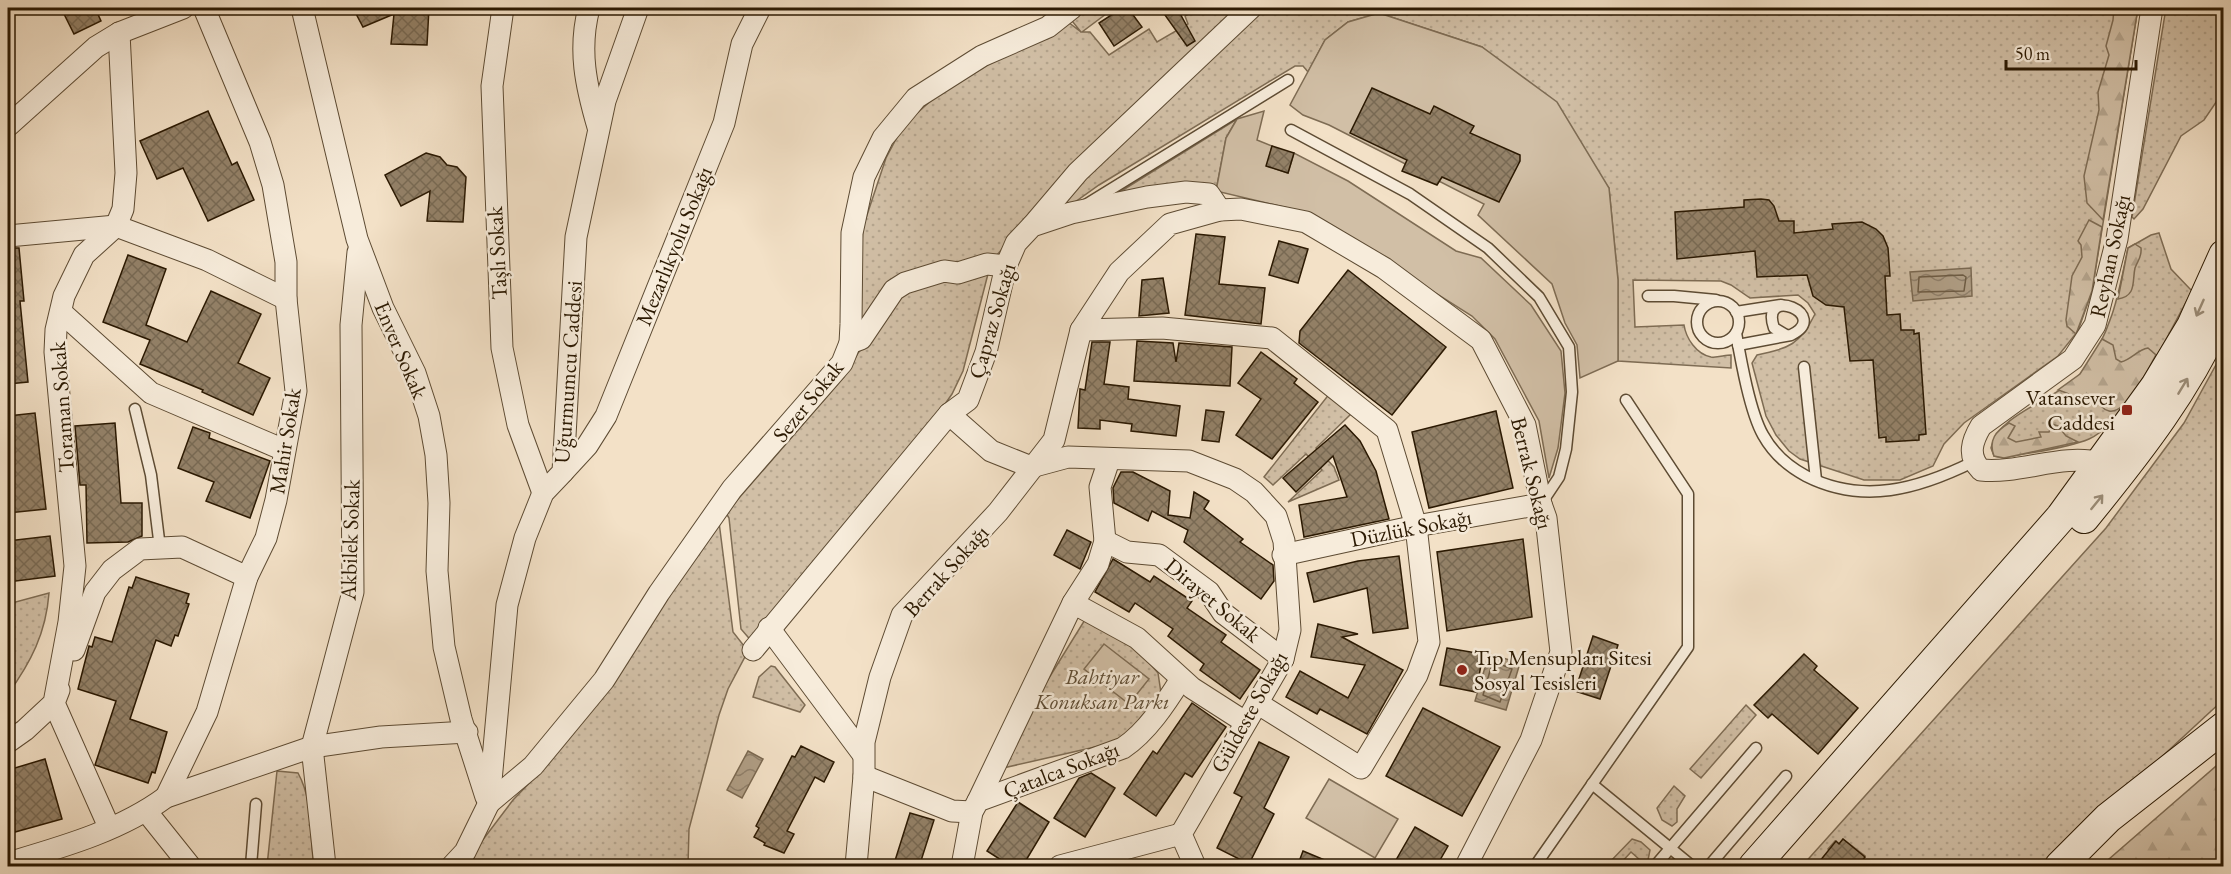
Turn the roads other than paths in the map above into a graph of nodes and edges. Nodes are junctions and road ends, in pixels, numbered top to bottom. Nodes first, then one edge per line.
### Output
1 (183, 8) edge
2 (204, 8) edge
3 (302, 8) edge
4 (503, 8) edge
5 (589, 8) edge
6 (638, 8) edge
7 (760, 8) edge
8 (1072, 8) edge
9 (1251, 8) edge
10 (2152, 8) edge
11 (118, 33) junction
12 (1288, 80) dead end
13 (8, 126) edge
14 (599, 129) junction
15 (1290, 130) dead end
16 (1220, 210) junction
17 (1071, 213) junction
18 (116, 226) junction
19 (1032, 226) junction
20 (8, 236) edge
21 (359, 244) junction
22 (2223, 255) edge
23 (1006, 266) junction
24 (1648, 296) dead end
25 (286, 299) junction
26 (1720, 301) junction
27 (1781, 305) junction
28 (2223, 306) edge
29 (61, 312) junction
30 (1736, 312) junction
31 (1082, 330) junction
32 (1736, 333) junction
33 (1786, 335) junction
34 (850, 343) junction
35 (1738, 345) junction
36 (1804, 367) dead end
37 (1626, 400) dead end
38 (135, 409) dead end
39 (949, 414) junction
40 (285, 450) junction
41 (1109, 460) junction
42 (1973, 462) junction
43 (1031, 467) junction
44 (2110, 469) junction
45 (563, 472) junction
46 (1816, 480) junction
47 (543, 493) junction
48 (1540, 504) junction
49 (1416, 526) junction
50 (1105, 541) junction
51 (160, 548) junction
52 (1283, 555) junction
53 (247, 577) junction
54 (1073, 603) junction
55 (768, 628) junction
56 (753, 650) dead end
57 (1283, 659) junction
58 (1181, 679) junction
59 (54, 703) junction
60 (1257, 703) junction
61 (1245, 722) junction
62 (2223, 727) edge
63 (466, 732) junction
64 (8, 742) edge
65 (312, 747) junction
66 (1756, 748) dead end
67 (862, 753) junction
68 (864, 776) junction
69 (1786, 776) dead end
70 (1592, 784) junction
71 (166, 796) junction
72 (489, 803) junction
73 (256, 804) dead end
74 (975, 806) junction
75 (146, 811) junction
76 (109, 827) junction
77 (1181, 834) junction
78 (1670, 848) junction
79 (8, 862) edge
80 (190, 867) edge
81 (251, 867) edge
82 (325, 867) edge
83 (452, 867) edge
84 (856, 867) edge
85 (962, 867) edge
86 (1060, 867) edge
87 (1195, 867) edge
88 (1466, 867) edge
89 (1535, 867) edge
90 (1655, 867) edge
91 (1692, 867) edge
92 (1709, 867) edge
93 (1754, 867) edge
94 (1777, 867) edge
95 (2060, 867) edge

1 - 11 street
2 - 25 street, Mahir Sokak
3 - 21 street, Enver Sokak
4 - 47 street, Taşlı Sokak
5 - 14 street
6 - 14 street, Uğurmumcu Caddesi
7 - 45 street, Mezarlıkyolu Sokağı
8 - 34 street, Sezer Sokak
9 - 19 street, Çapraz Sokağı
10 - 42 street, Reyhan Sokağı
11 - 13 street
11 - 18 street
12 - 17 lane
14 - 45 street, Uğurmumcu Caddesi
15 - 48 lane
16 - 17 street
16 - 31 street, Berrak Sokağı
16 - 48 street, Berrak Sokağı
17 - 19 street
18 - 20 street
18 - 25 street
18 - 29 street, Toraman Sokak
19 - 23 street, Çapraz Sokağı
21 - 63 street, Enver Sokak
21 - 65 street, Akbilek Sokak
22 -> 44 main road
23 - 34 street
23 - 39 street, Çapraz Sokağı
24 - 26 lane
25 - 40 street, Mahir Sokak
26 - 30 lane
26 - 32 lane
27 - 30 lane
27 - 33 lane
27 - 33 lane
44 -> 28 main road
29 - 40 street
29 - 59 street, Toraman Sokak
30 - 32 lane
31 - 43 street, Berrak Sokağı
31 - 49 street
32 - 35 lane
33 - 35 lane
34 - 72 street, Sezer Sokak
35 - 46 lane
36 - 46 lane
37 - 70 lane
38 - 51 lane
39 - 43 street
39 - 55 street, Çapraz Sokağı
40 - 53 street, Mahir Sokak
41 - 43 street, Güldeste Sokağı
41 - 50 street
41 - 52 street, Güldeste Sokağı
42 - 44 street
42 - 46 lane
43 - 67 street, Berrak Sokağı
44 - 93 main road
94 -> 44 main road
45 - 47 street, Uğurmumcu Caddesi
47 - 72 street, Uğurmumcu Caddesi
48 - 49 street, Düzlük Sokağı
48 - 88 street, Berrak Sokağı
49 - 52 street, Düzlük Sokağı
49 - 60 street
50 - 54 street
50 - 57 street, Dirayet Sokak
51 - 53 street
51 - 59 street
52 - 57 street, Güldeste Sokağı
53 - 71 street, Mahir Sokak
54 - 58 street
54 - 74 street
55 - 56 street, Çapraz Sokağı
55 - 67 street
57 - 60 street, Güldeste Sokağı
58 - 61 street
58 - 74 street, Çatalca Sokağı
59 - 64 street
59 - 76 street
60 - 61 street, Güldeste Sokağı
61 - 77 street, Güldeste Sokağı
62 - 95 main road
63 - 65 street, Mahir Sokak
63 - 72 street, Enver Sokak
65 - 71 street, Mahir Sokak
65 - 82 street, Akbilek Sokak
66 - 78 lane
67 - 68 street, Berrak Sokağı
68 - 74 street
68 - 84 street, Berrak Sokağı
69 - 92 lane
70 - 78 lane
70 - 89 lane
71 - 75 street, Mahir Sokak
72 - 83 street
73 - 81 lane
74 - 85 street
75 - 76 street, Mahir Sokak
75 - 80 street
76 - 79 street, Mahir Sokak
77 - 86 street
77 - 87 street
78 - 90 lane
78 - 91 lane

